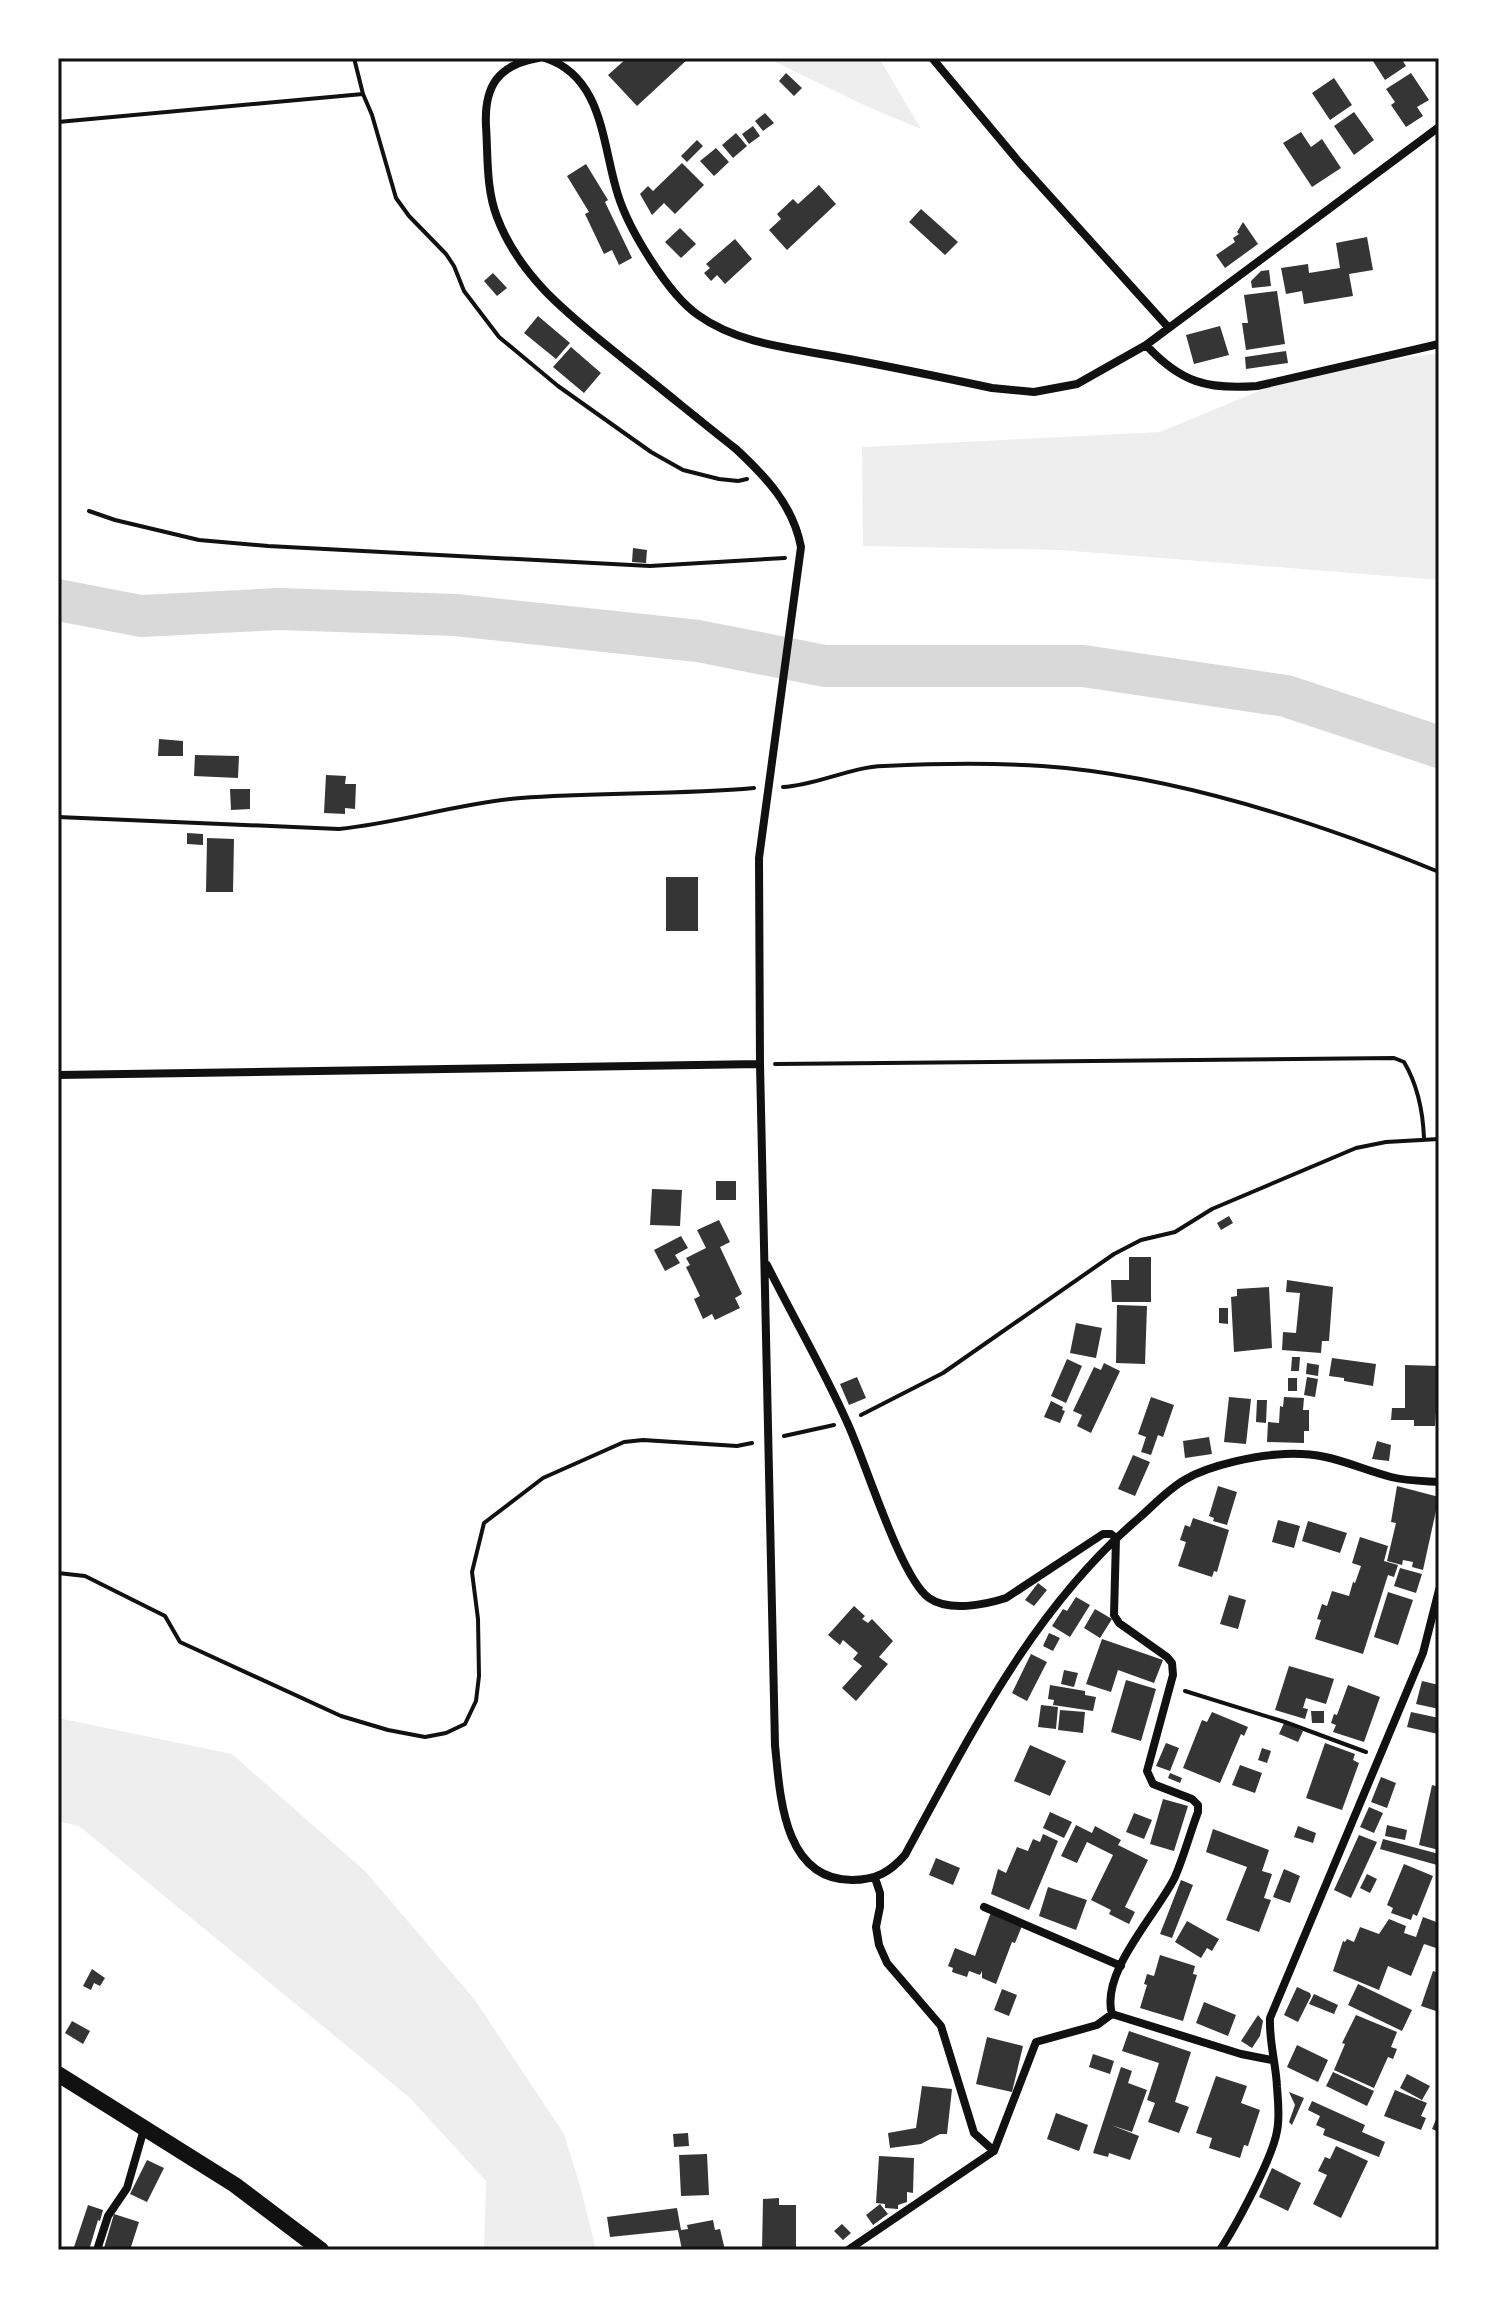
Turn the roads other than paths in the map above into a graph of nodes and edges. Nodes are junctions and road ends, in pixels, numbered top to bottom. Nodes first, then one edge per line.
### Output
1 (538, 58) edge
2 (545, 58) edge
3 (932, 58) edge
4 (1439, 127) edge
5 (1168, 327) junction
6 (1439, 344) edge
7 (1146, 345) junction
8 (760, 1064) junction
9 (58, 1075) edge
10 (764, 1260) junction
11 (1439, 1482) edge
12 (1116, 1538) junction
13 (1439, 1590) edge
14 (875, 1878) junction
15 (984, 1907) dead end
16 (1121, 1966) junction
17 (1112, 2014) junction
18 (1272, 2060) junction
19 (58, 2074) edge
20 (144, 2129) junction
21 (994, 2151) junction
22 (97, 2250) edge
23 (321, 2250) edge
24 (848, 2250) edge
25 (1220, 2250) edge

1 - 8 street
2 - 7 street
3 - 5 street
4 - 5 street
5 - 7 street
6 - 7 street
8 - 9 street
8 - 10 street
10 - 12 street
10 - 14 street
11 - 12 street
12 - 14 street
12 - 16 street
13 - 18 street
14 - 21 street
15 - 16 street
16 - 17 street
17 - 18 street
17 - 21 street
18 - 25 street
19 - 20 main road
20 - 22 street
20 - 23 main road
21 - 24 street

